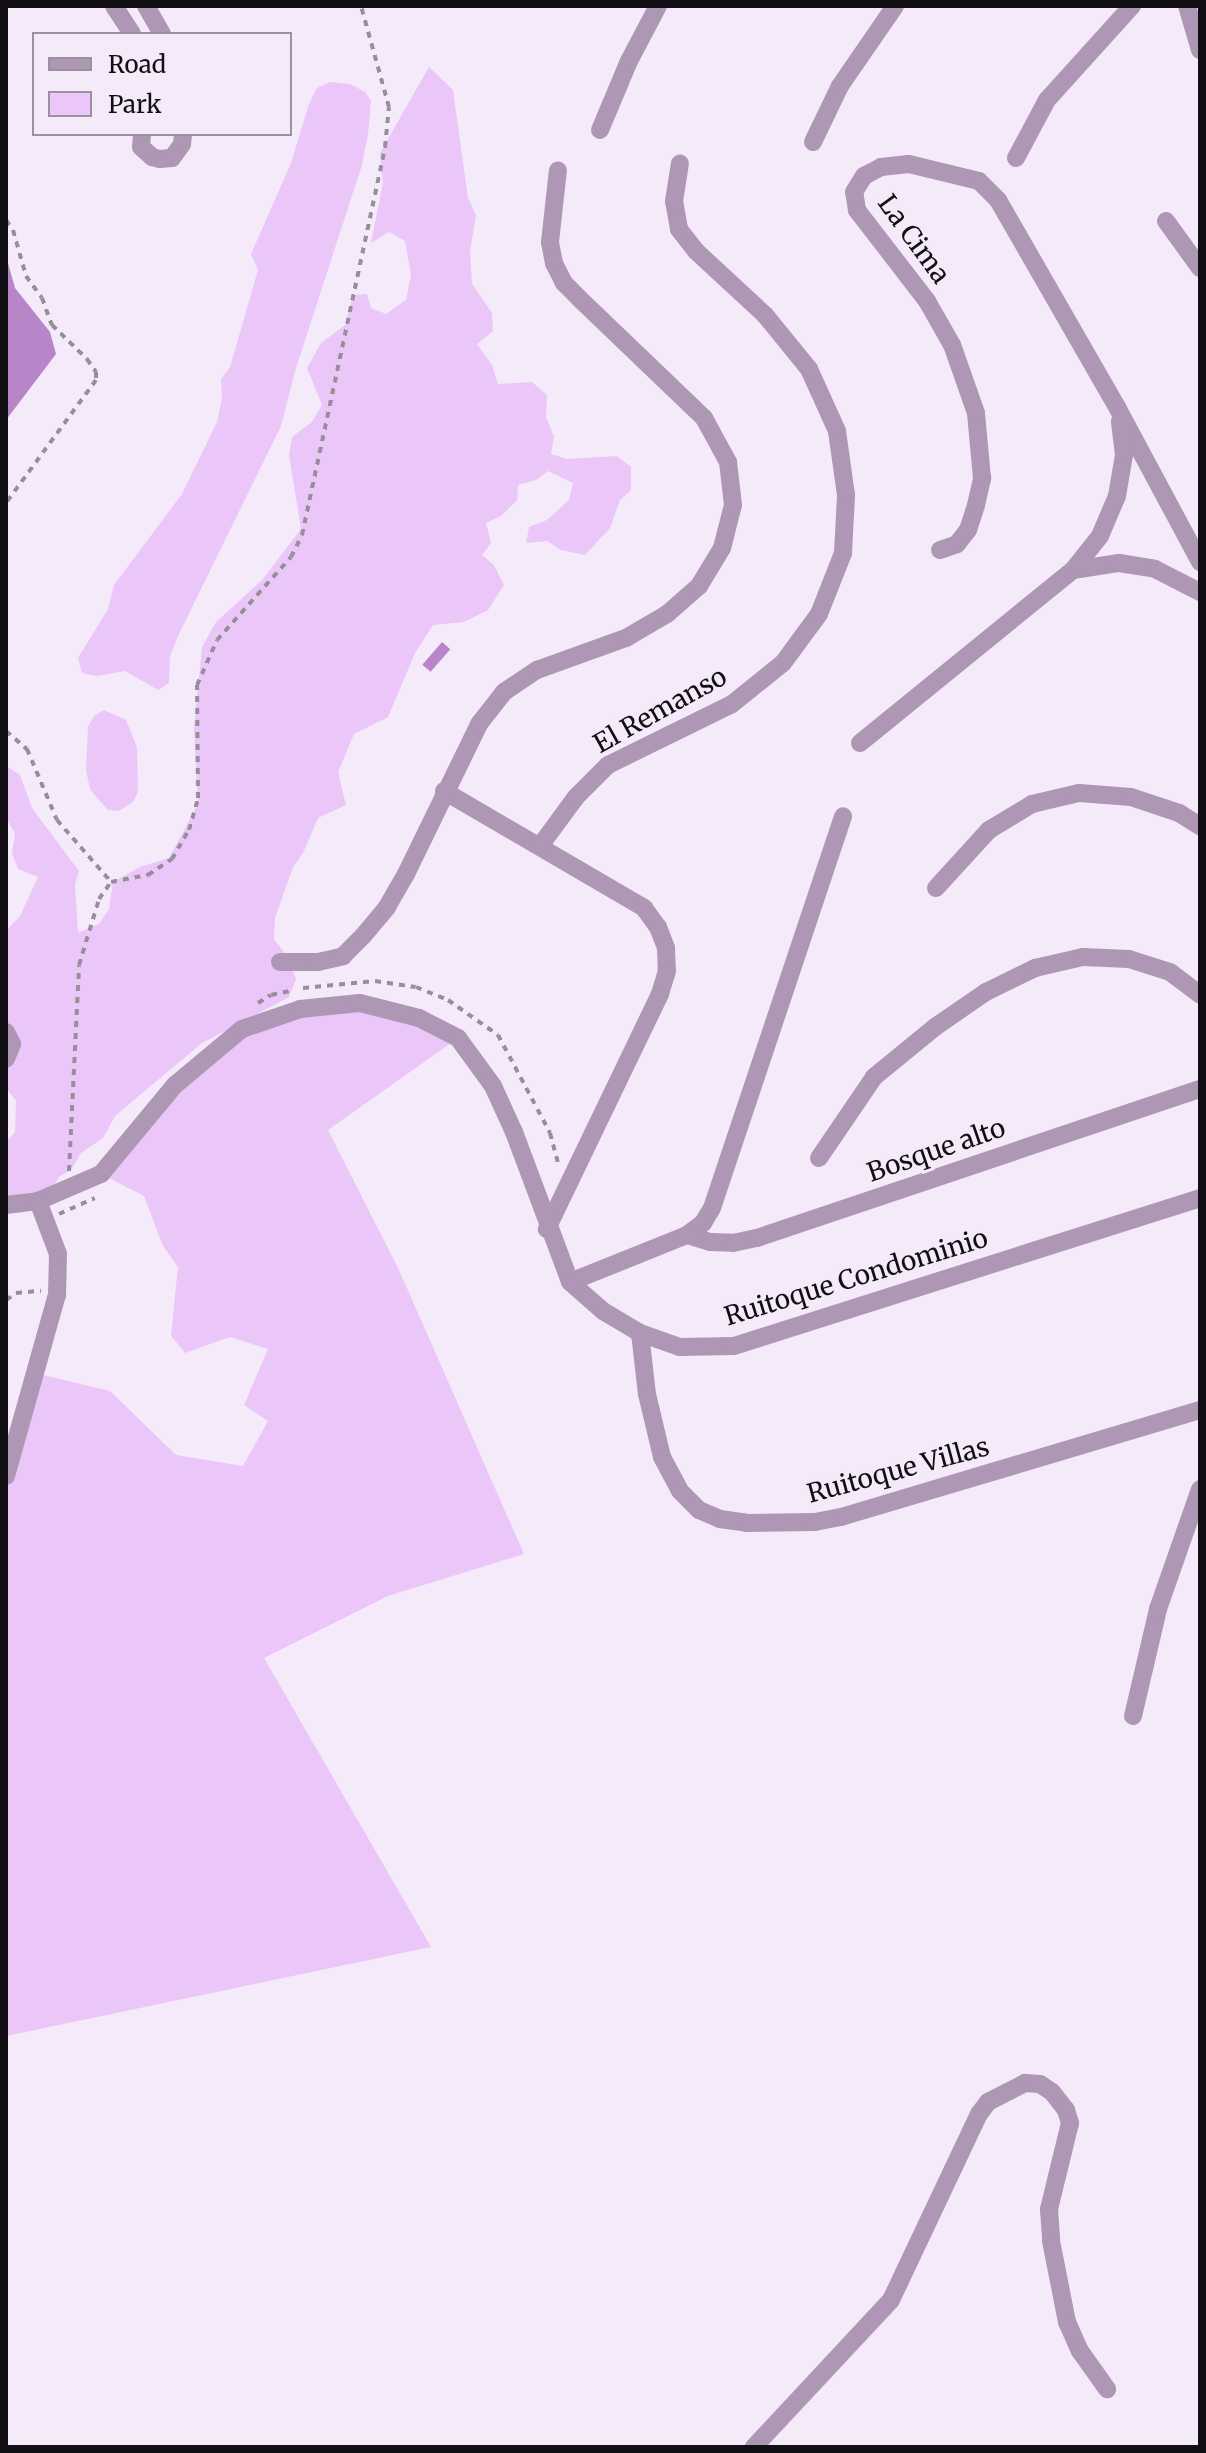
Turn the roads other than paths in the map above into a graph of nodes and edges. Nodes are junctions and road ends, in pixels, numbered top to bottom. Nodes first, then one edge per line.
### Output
1 (114, 6) edge
2 (146, 6) edge
3 (658, 6) edge
4 (895, 6) edge
5 (1132, 6) edge
6 (1187, 6) edge
7 (131, 32) edge
8 (161, 32) edge
9 (1200, 50) edge
10 (600, 130) dead end
11 (142, 136) edge
12 (183, 136) edge
13 (813, 142) dead end
14 (1016, 158) dead end
15 (680, 163) dead end
16 (558, 170) dead end
17 (1166, 221) dead end
18 (1200, 268) edge
19 (1118, 409) junction
20 (940, 550) dead end
21 (1200, 562) edge
22 (1073, 570) junction
23 (1200, 592) edge
24 (860, 743) dead end
25 (444, 791) junction
26 (843, 816) dead end
27 (1200, 826) edge
28 (540, 846) junction
29 (936, 888) dead end
30 (280, 962) dead end
31 (1200, 995) edge
32 (6, 1032) edge
33 (6, 1059) edge
34 (1200, 1089) edge
35 (819, 1158) dead end
36 (1200, 1198) edge
37 (6, 1205) edge
38 (42, 1210) junction
39 (547, 1229) junction
40 (687, 1235) junction
41 (570, 1282) junction
42 (640, 1333) junction
43 (1200, 1410) edge
44 (6, 1476) edge
45 (1200, 1489) edge
46 (1133, 1716) dead end
47 (1107, 2389) dead end
48 (754, 2447) edge

1 - 7 street
2 - 8 street
3 - 10 street
4 - 13 street
5 - 14 street
6 - 9 street
11 - 12 street
15 - 28 street, El Remanso
16 - 25 street
17 - 18 street
19 - 20 street, La Cima
19 - 21 street, La Cima
19 - 22 street, La Cima
22 - 23 street
22 - 24 street, La Cima
25 - 28 street
25 - 30 street
26 - 40 street
27 - 29 street
28 - 39 street
31 - 35 street, Bosque alto
32 - 33 street
34 - 40 street, Bosque alto
36 - 42 street, Ruitoque Condominio
37 - 38 street, Ruitoque Condominio
38 - 39 street, Ruitoque Condominio
38 - 44 street
39 - 41 street, Ruitoque Condominio
40 - 41 street
41 - 42 street, Ruitoque Condominio
42 - 43 street, Ruitoque Villas
45 - 46 street
47 - 48 street

